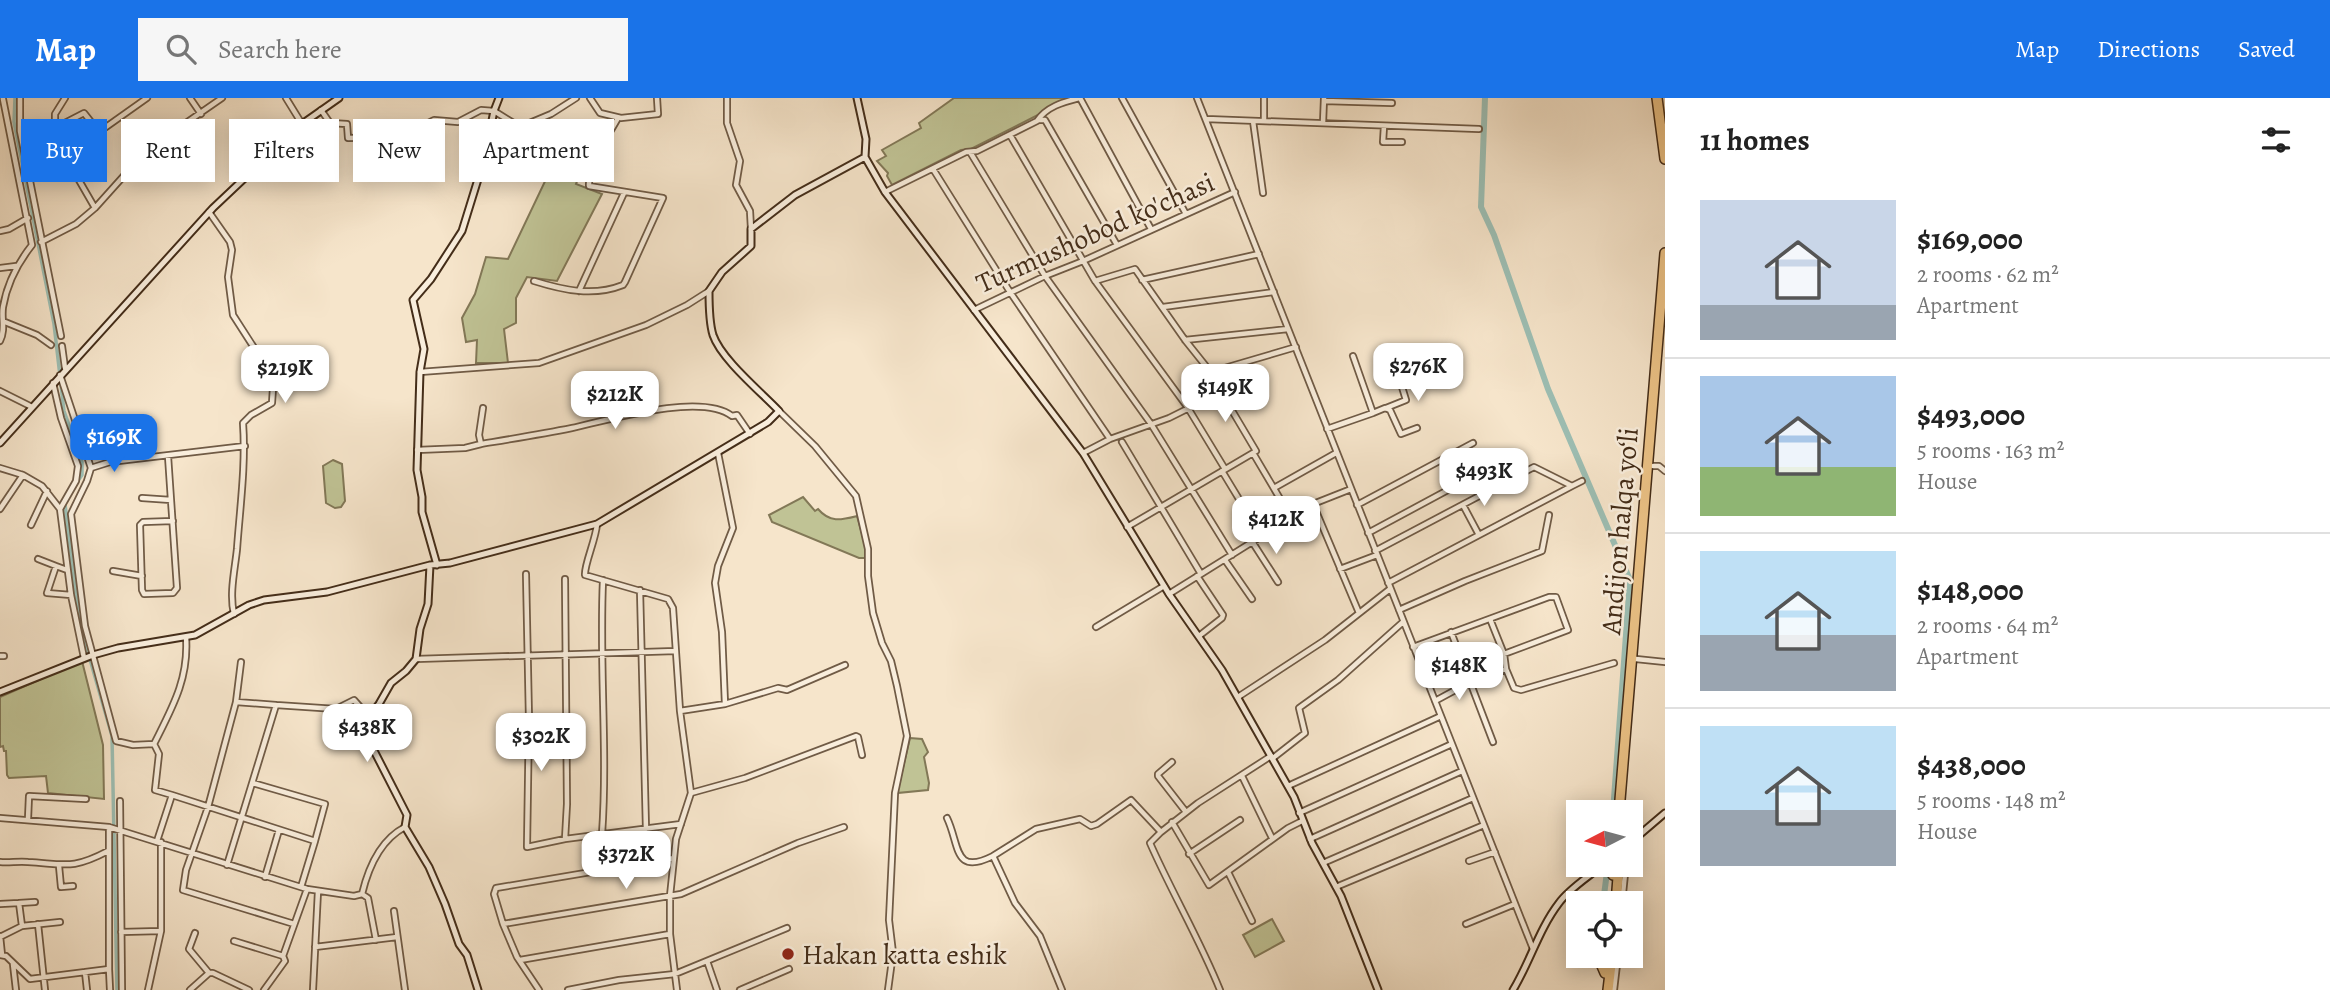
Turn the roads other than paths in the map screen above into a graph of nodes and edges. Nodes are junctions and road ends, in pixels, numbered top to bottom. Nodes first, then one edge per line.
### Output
1 (20, 98) edge
2 (65, 98) edge
3 (147, 98) edge
4 (190, 98) edge
5 (222, 98) edge
6 (286, 98) edge
7 (339, 98) edge
8 (499, 98) edge
9 (576, 98) edge
10 (590, 98) edge
11 (657, 98) edge
12 (727, 98) edge
13 (857, 98) edge
14 (1079, 98) edge
15 (1122, 98) edge
16 (1197, 98) edge
17 (1264, 98) edge
18 (1660, 98) edge
19 (2, 100) edge
20 (1324, 100) edge
21 (1392, 103) dead end
22 (321, 110) junction
23 (494, 111) junction
24 (201, 114) junction
25 (1665, 116) edge
26 (618, 118) junction
27 (55, 119) edge
28 (72, 119) edge
29 (88, 119) edge
30 (299, 119) edge
31 (309, 119) edge
32 (1206, 120) junction
33 (1037, 121) junction
34 (1253, 121) junction
35 (1264, 121) junction
36 (1323, 123) junction
37 (1384, 126) junction
38 (107, 128) edge
39 (1479, 129) dead end
40 (1010, 135) junction
41 (1402, 142) dead end
42 (970, 152) junction
43 (866, 157) junction
44 (1665, 159) edge
45 (933, 169) junction
46 (80, 182) edge
47 (241, 182) edge
48 (885, 191) junction
49 (1235, 192) junction
50 (624, 193) junction
51 (1263, 193) dead end
52 (95, 208) junction
53 (209, 212) junction
54 (1186, 214) junction
55 (27, 218) junction
56 (751, 229) junction
57 (1151, 229) junction
58 (0, 231) edge
59 (41, 242) junction
60 (1117, 245) junction
61 (1665, 253) edge
62 (1259, 254) junction
63 (1083, 261) junction
64 (16, 266) junction
65 (0, 268) edge
66 (1045, 276) junction
67 (1142, 280) junction
68 (534, 281) dead end
69 (1095, 281) junction
70 (709, 290) junction
71 (579, 292) junction
72 (1010, 292) junction
73 (1274, 292) junction
74 (1163, 307) junction
75 (974, 310) junction
76 (5, 322) junction
77 (1665, 322) edge
78 (1289, 330) junction
79 (61, 336) dead end
80 (1185, 340) junction
81 (0, 341) edge
82 (51, 345) dead end
83 (62, 346) dead end
84 (1296, 347) junction
85 (1353, 356) dead end
86 (63, 371) junction
87 (420, 372) junction
88 (1211, 372) junction
89 (1398, 374) dead end
90 (53, 382) junction
91 (0, 391) edge
92 (1221, 392) junction
93 (32, 407) junction
94 (483, 408) dead end
95 (1188, 408) junction
96 (1385, 408) junction
97 (779, 411) junction
98 (1373, 413) junction
99 (1151, 424) junction
100 (1417, 428) dead end
101 (1327, 429) junction
102 (750, 434) junction
103 (1110, 439) junction
104 (1122, 442) dead end
105 (0, 443) edge
106 (1473, 443) dead end
107 (481, 444) junction
108 (245, 446) junction
109 (416, 450) junction
110 (718, 453) junction
111 (1083, 453) junction
112 (1252, 453) junction
113 (1336, 453) junction
114 (168, 456) junction
115 (1498, 463) dead end
116 (1653, 466) junction
117 (0, 468) edge
118 (91, 468) junction
119 (1224, 470) junction
120 (1665, 471) edge
121 (23, 475) junction
122 (1582, 481) dead end
123 (1572, 486) junction
124 (1274, 488) junction
125 (1192, 489) junction
126 (1351, 489) junction
127 (47, 491) junction
128 (142, 498) dead end
129 (171, 500) junction
130 (1313, 504) junction
131 (1357, 505) junction
132 (1463, 505) junction
133 (1161, 507) junction
134 (0, 509) edge
135 (60, 509) junction
136 (1549, 515) dead end
137 (1292, 519) junction
138 (173, 521) junction
139 (597, 524) junction
140 (31, 525) dead end
141 (1127, 527) junction
142 (1368, 533) junction
143 (1479, 535) junction
144 (1262, 537) junction
145 (1253, 543) junction
146 (1376, 553) junction
147 (1232, 555) junction
148 (38, 559) dead end
149 (1225, 560) junction
150 (430, 565) junction
151 (438, 565) junction
152 (56, 566) junction
153 (1340, 569) junction
154 (67, 570) junction
155 (113, 571) dead end
156 (526, 574) dead end
157 (1199, 575) junction
158 (142, 576) junction
159 (565, 579) dead end
160 (603, 580) junction
161 (1278, 582) dead end
162 (1164, 586) junction
163 (1389, 586) junction
164 (640, 590) junction
165 (1169, 594) junction
166 (71, 595) junction
167 (1252, 599) dead end
168 (1399, 610) junction
169 (1359, 613) junction
170 (234, 614) junction
171 (1490, 619) junction
172 (1403, 622) junction
173 (1096, 627) dead end
174 (1451, 632) junction
175 (1199, 636) junction
176 (186, 637) junction
177 (1413, 647) junction
178 (676, 651) junction
179 (603, 654) junction
180 (642, 654) junction
181 (1504, 654) junction
182 (528, 655) junction
183 (566, 655) junction
184 (88, 657) junction
185 (416, 659) junction
186 (1636, 659) junction
187 (241, 662) dead end
188 (1665, 662) edge
189 (1614, 663) dead end
190 (845, 665) dead end
191 (1506, 669) junction
192 (1472, 681) junction
193 (0, 692) edge
194 (1238, 697) junction
195 (1435, 701) junction
196 (236, 702) junction
197 (726, 704) junction
198 (276, 705) junction
199 (680, 711) junction
200 (1441, 716) junction
201 (369, 717) junction
202 (1493, 742) dead end
203 (154, 744) junction
204 (1452, 744) junction
205 (862, 755) dead end
206 (1272, 757) junction
207 (1172, 762) dead end
208 (1462, 771) junction
209 (1242, 776) junction
210 (253, 783) junction
211 (1288, 786) junction
212 (691, 793) junction
213 (172, 795) junction
214 (1473, 798) junction
215 (86, 799) dead end
216 (1622, 800) edge
217 (1622, 800) edge
218 (120, 801) dead end
219 (208, 807) junction
220 (1186, 812) junction
221 (1299, 813) junction
222 (1665, 813) edge
223 (0, 818) edge
224 (947, 818) dead end
225 (28, 819) junction
226 (243, 819) junction
227 (1240, 820) dead end
228 (1303, 821) junction
229 (1172, 822) junction
230 (681, 824) junction
231 (1484, 825) junction
232 (108, 827) junction
233 (405, 827) junction
234 (844, 827) dead end
235 (646, 829) junction
236 (118, 830) junction
237 (279, 830) junction
238 (1643, 831) edge
239 (1161, 832) junction
240 (602, 834) junction
241 (1272, 838) junction
242 (565, 839) junction
243 (1311, 839) junction
244 (315, 841) junction
245 (159, 842) junction
246 (108, 851) junction
247 (1495, 852) junction
248 (193, 853) junction
249 (1189, 854) junction
250 (993, 856) junction
251 (674, 858) junction
252 (0, 862) edge
253 (1469, 862) dead end
254 (1323, 863) junction
255 (228, 865) junction
256 (59, 866) junction
257 (1228, 872) junction
258 (265, 877) junction
259 (1588, 877) edge
260 (72, 886) dead end
261 (301, 887) junction
262 (1336, 887) junction
263 (307, 889) junction
264 (318, 891) junction
265 (362, 894) junction
266 (670, 896) junction
267 (35, 902) dead end
268 (19, 903) junction
269 (0, 904) edge
270 (1515, 904) junction
271 (394, 911) dead end
272 (1252, 920) dead end
273 (60, 922) dead end
274 (38, 924) junction
275 (294, 924) junction
276 (503, 924) junction
277 (1466, 924) dead end
278 (22, 926) junction
279 (787, 928) dead end
280 (161, 930) junction
281 (121, 932) junction
282 (195, 933) dead end
283 (670, 934) junction
284 (0, 936) edge
285 (397, 937) junction
286 (376, 940) junction
287 (234, 941) dead end
288 (315, 947) junction
289 (1533, 949) junction
290 (1, 955) edge
291 (283, 956) junction
292 (520, 960) junction
293 (707, 961) junction
294 (13, 964) junction
295 (1607, 968) edge
296 (1610, 968) edge
297 (109, 969) junction
298 (789, 969) dead end
299 (85, 972) junction
300 (209, 973) junction
301 (675, 974) junction
302 (44, 977) junction
303 (16, 990) edge
304 (45, 990) edge
305 (88, 990) edge
306 (110, 990) edge
307 (122, 990) edge
308 (148, 990) edge
309 (190, 990) edge
310 (249, 990) edge
311 (264, 990) edge
312 (313, 990) edge
313 (405, 990) edge
314 (478, 990) edge
315 (539, 990) edge
316 (568, 990) edge
317 (677, 990) edge
318 (717, 990) edge
319 (740, 990) edge
320 (888, 990) edge
321 (1062, 990) edge
322 (1220, 990) edge
323 (1378, 990) edge
324 (1513, 990) edge
325 (1609, 990) edge

1 - 59 street
2 - 27 street
3 - 38 street
4 - 24 street
5 - 24 street
6 - 30 street
7 - 22 street
8 - 23 street
9 - 23 street
10 - 26 street
11 - 26 street
12 - 56 street
13 - 43 street
14 - 33 street
14 - 57 street
15 - 54 street
16 - 32 street
17 - 35 street
18 - 25 highway
18 - 44 highway
19 - 55 street
20 - 21 street
20 - 36 street
22 - 23 street
22 - 31 street
23 - 87 street
24 - 52 street
26 - 50 street
28 - 29 street
32 - 34 street
32 - 49 street
33 - 40 street
33 - 60 street
34 - 35 street
34 - 51 street
35 - 36 street
36 - 37 street
37 - 39 street
37 - 41 street
40 - 42 street
40 - 63 street
42 - 45 street
42 - 66 street
43 - 48 street
43 - 56 street
45 - 48 street
45 - 72 street
46 - 52 street
47 - 53 street
48 - 75 street
49 - 54 street, Turmushobod ko'chasi
49 - 62 street
50 - 71 street
50 - 71 street
52 - 59 street
53 - 86 street
53 - 108 street
54 - 57 street, Turmushobod ko'chasi
55 - 58 street
55 - 64 street
56 - 70 street
57 - 60 street, Turmushobod ko'chasi
59 - 79 street
60 - 63 street, Turmushobod ko'chasi
61 - 216 highway, Andijon halqa yo‘li
62 - 67 street
62 - 73 street
63 - 66 street, Turmushobod ko'chasi
63 - 69 street
64 - 65 street
64 - 76 street
66 - 72 street, Turmushobod ko'chasi
66 - 99 street
67 - 69 street
67 - 74 street
68 - 71 street
69 - 95 street
70 - 87 street
70 - 97 street
72 - 75 street, Turmushobod ko'chasi
72 - 103 street
73 - 74 street
73 - 78 street
74 - 80 street
75 - 111 street
76 - 81 street
76 - 82 street
77 - 116 highway, Andijon halqa yo‘li
78 - 80 street
78 - 84 street
80 - 88 street
83 - 86 street
84 - 88 street
84 - 101 street
85 - 98 street
86 - 90 street
86 - 118 street
87 - 109 street
88 - 92 street
89 - 96 street
90 - 93 street
90 - 135 street
91 - 93 street
92 - 95 street
92 - 112 street
93 - 105 street
94 - 107 street
95 - 99 street
95 - 119 street
96 - 98 street
96 - 100 street
97 - 102 street
97 - 320 street
98 - 101 street
99 - 103 street
99 - 125 street
101 - 113 street
102 - 107 street
102 - 110 street
103 - 111 street
104 - 133 street
106 - 131 street
107 - 109 street
108 - 114 street
108 - 170 street
109 - 151 street
110 - 139 street
110 - 197 street
111 - 141 street
112 - 119 street
112 - 124 street
113 - 124 street
113 - 126 street
114 - 118 street
114 - 129 street
115 - 142 street
116 - 120 street
116 - 186 highway, Andijon halqa yo‘li
117 - 121 street
118 - 184 street
119 - 125 street
119 - 144 street
121 - 127 street
121 - 134 street
122 - 123 street
123 - 132 street
123 - 143 street
124 - 137 street
125 - 133 street
125 - 147 street
126 - 130 street
126 - 131 street
127 - 135 street
127 - 140 street
128 - 129 street
129 - 138 street
130 - 137 street
130 - 153 street
131 - 142 street
132 - 143 street
132 - 146 street
133 - 141 street
133 - 157 street
135 - 154 street
136 - 168 street
137 - 144 street
138 - 158 street
138 - 158 street
139 - 151 street
139 - 160 street
141 - 162 street
142 - 146 street
143 - 163 street
144 - 145 street
145 - 147 street
145 - 161 street
146 - 153 street
146 - 163 street
147 - 149 street
148 - 152 street
149 - 157 street
149 - 167 street
150 - 151 street
150 - 170 street
150 - 185 street
152 - 154 street
152 - 166 street
153 - 169 street
154 - 166 street
155 - 158 street
156 - 182 street
157 - 165 street
157 - 175 street
159 - 183 street
160 - 164 street
160 - 179 street
162 - 165 street
162 - 173 street
163 - 168 street
163 - 169 street
164 - 178 street
164 - 180 street
165 - 175 street
166 - 184 street
168 - 172 street
169 - 194 street
170 - 176 street
171 - 174 street
171 - 181 street
171 - 181 street
172 - 177 street
172 - 206 street
174 - 177 street
174 - 192 street
175 - 194 street
176 - 184 street
176 - 203 street
177 - 195 street
178 - 180 street
178 - 199 street
179 - 180 street
179 - 183 street
179 - 240 street
180 - 235 street
181 - 191 street
182 - 183 street
182 - 185 street
182 - 242 street
183 - 242 street
184 - 193 street
184 - 203 street
185 - 201 street
186 - 188 street
186 - 217 highway, Andijon halqa yo‘li
187 - 196 street
189 - 191 street
190 - 197 street
191 - 192 street
192 - 195 street
192 - 202 street
194 - 206 street
195 - 200 street
196 - 198 street
196 - 219 street
197 - 199 street
198 - 201 street
198 - 210 street
199 - 212 street
200 - 204 street
200 - 211 street
201 - 233 street
203 - 213 street
204 - 208 street
204 - 221 street
205 - 212 street
206 - 209 street
206 - 211 street
207 - 220 street
208 - 214 street
208 - 243 street
209 - 220 street
209 - 241 street
210 - 226 street
210 - 244 street
211 - 221 street
212 - 230 street
213 - 219 street
213 - 245 street
214 - 231 street
214 - 254 street
215 - 225 street
218 - 236 street
219 - 226 street
219 - 248 street
220 - 229 street
221 - 228 street
222 - 238 street
223 - 225 street
224 - 250 street
225 - 232 street
226 - 237 street
226 - 255 street
227 - 249 street
228 - 241 street
228 - 243 street
229 - 239 street
229 - 249 street
230 - 235 street
230 - 251 street
231 - 247 street
231 - 262 street
232 - 236 street
232 - 246 street
233 - 265 street
233 - 314 street
234 - 266 street
235 - 240 street
236 - 245 street
236 - 281 street
237 - 244 street
237 - 258 street
239 - 250 street
239 - 322 street
240 - 242 street
241 - 257 street
243 - 254 street
244 - 261 street
245 - 248 street
245 - 280 street
246 - 256 street
246 - 297 street
247 - 253 street
247 - 270 street
248 - 255 street
248 - 275 street
249 - 257 street
250 - 321 street
251 - 266 street
251 - 276 street
252 - 256 street
254 - 262 street
255 - 258 street
256 - 260 street
257 - 272 street
258 - 261 street
259 - 289 street
261 - 263 street
262 - 323 street
263 - 264 street
263 - 275 street
264 - 265 street
264 - 288 street
265 - 286 street
266 - 276 street
266 - 283 street
267 - 268 street
268 - 269 street
268 - 278 street
270 - 277 street
270 - 289 street
271 - 285 street
273 - 274 street
274 - 278 street
274 - 302 street
275 - 291 street
276 - 292 street
278 - 284 street
279 - 293 street
280 - 281 street
280 - 308 street
281 - 307 street
282 - 300 street
283 - 292 street
283 - 301 street
284 - 290 street
285 - 286 street
285 - 313 street
286 - 288 street
287 - 291 street
288 - 312 street
289 - 324 street
290 - 294 street
291 - 311 street
292 - 315 street
293 - 301 street
293 - 318 street
294 - 302 street
294 - 303 street
295 - 325 highway
296 - 325 highway
297 - 299 street
297 - 306 street
298 - 319 street
299 - 302 street
299 - 305 street
300 - 309 street
300 - 310 street
301 - 316 street
301 - 317 street
302 - 304 street

